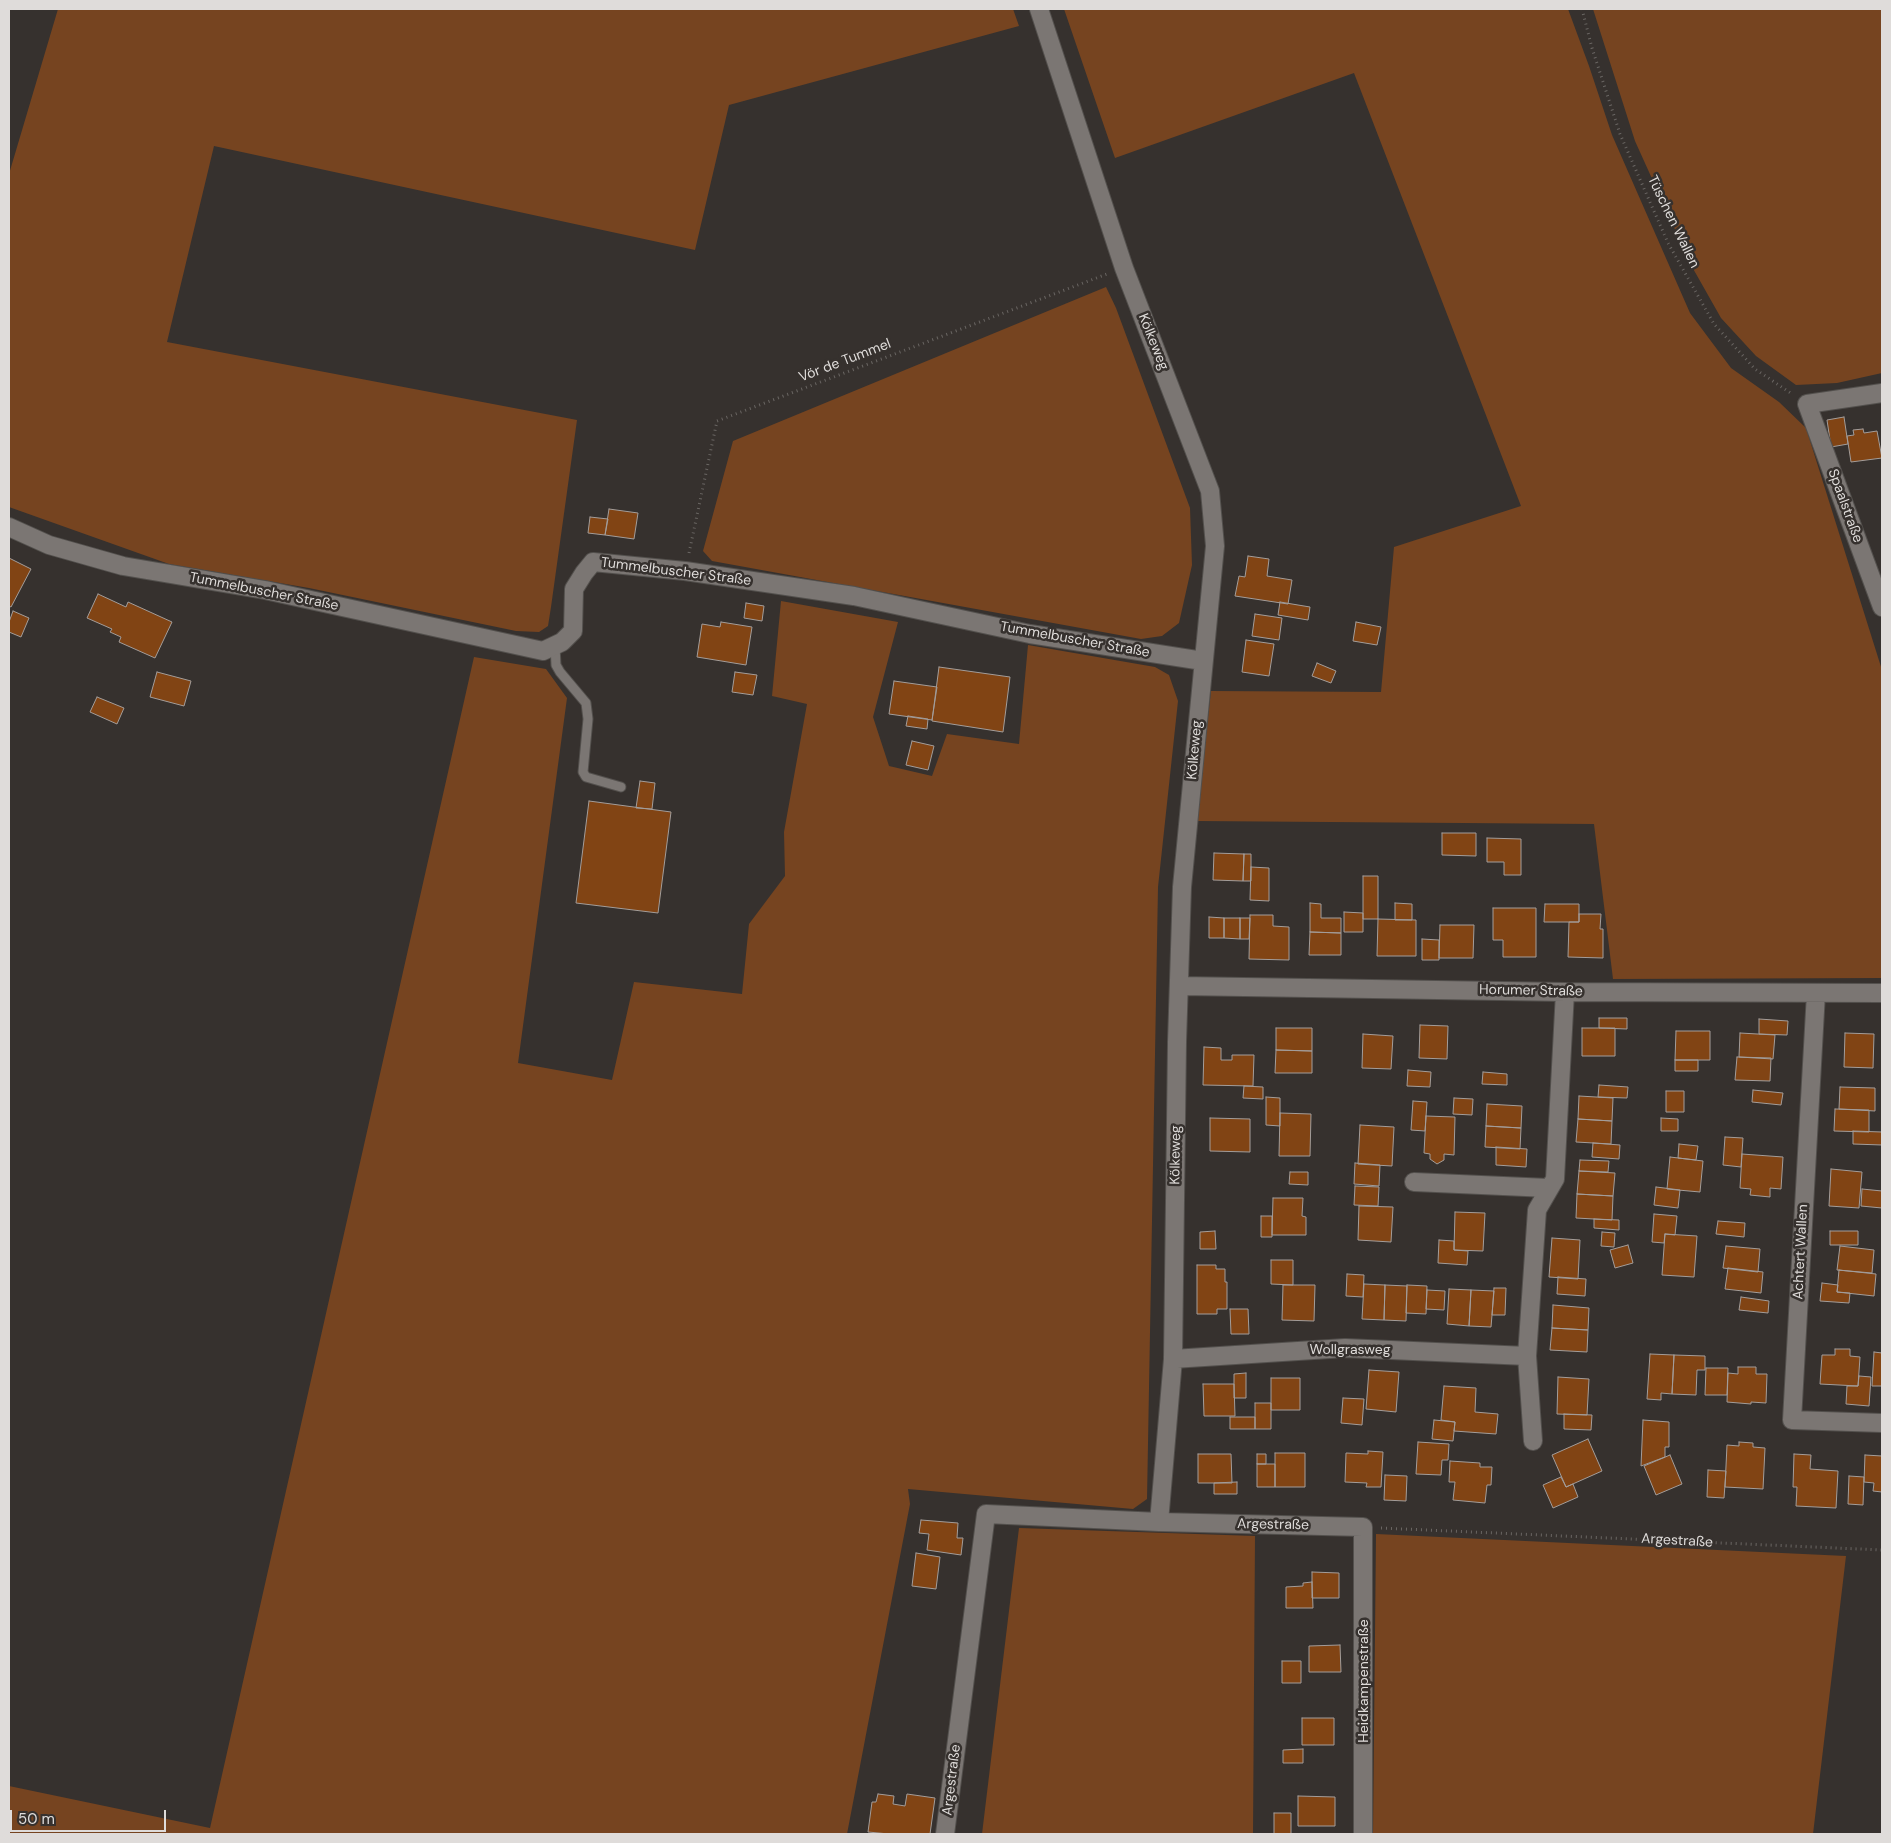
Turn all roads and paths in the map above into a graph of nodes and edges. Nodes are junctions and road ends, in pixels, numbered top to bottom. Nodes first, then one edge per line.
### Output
1 (1039, 9) edge
2 (1582, 9) edge
3 (1124, 268) junction
4 (1882, 392) edge
5 (1807, 404) junction
6 (9, 527) edge
7 (685, 571) junction
8 (1882, 607) edge
9 (555, 646) junction
10 (1203, 661) junction
11 (621, 787) dead end
12 (1180, 986) junction
13 (1565, 992) junction
14 (1816, 993) junction
15 (1882, 993) edge
16 (1414, 1182) dead end
17 (1548, 1188) junction
18 (1527, 1356) junction
19 (1173, 1359) junction
20 (1882, 1423) edge
21 (1532, 1441) dead end
22 (1159, 1522) junction
23 (1363, 1527) junction
24 (1882, 1550) edge
25 (946, 1834) edge
26 (1363, 1834) edge

1 - 3 street, Kölkeweg
2 - 5 path, Tüschen Wallen
3 - 7 path, Vör de Tummel
3 - 10 street, Kölkeweg
4 - 5 street
5 - 8 street, Spaalstraße
6 - 9 street, Tummelbuscher Straße
7 - 9 street, Tummelbuscher Straße
7 - 10 street, Tummelbuscher Straße
9 - 11 lane
10 - 12 street, Kölkeweg
12 - 13 street, Horumer Straße
12 - 19 street, Kölkeweg
13 - 14 street, Horumer Straße
13 - 17 street
14 - 15 street, Horumer Straße
14 - 20 street, Achtert Wallen
16 - 17 street
17 - 18 street
18 - 19 street, Wollgrasweg
18 - 21 street
19 - 22 street, Kölkeweg
22 - 23 street, Argestraße
22 - 25 street, Argestraße
23 - 24 path, Argestraße
23 - 26 street, Heidkampenstraße

